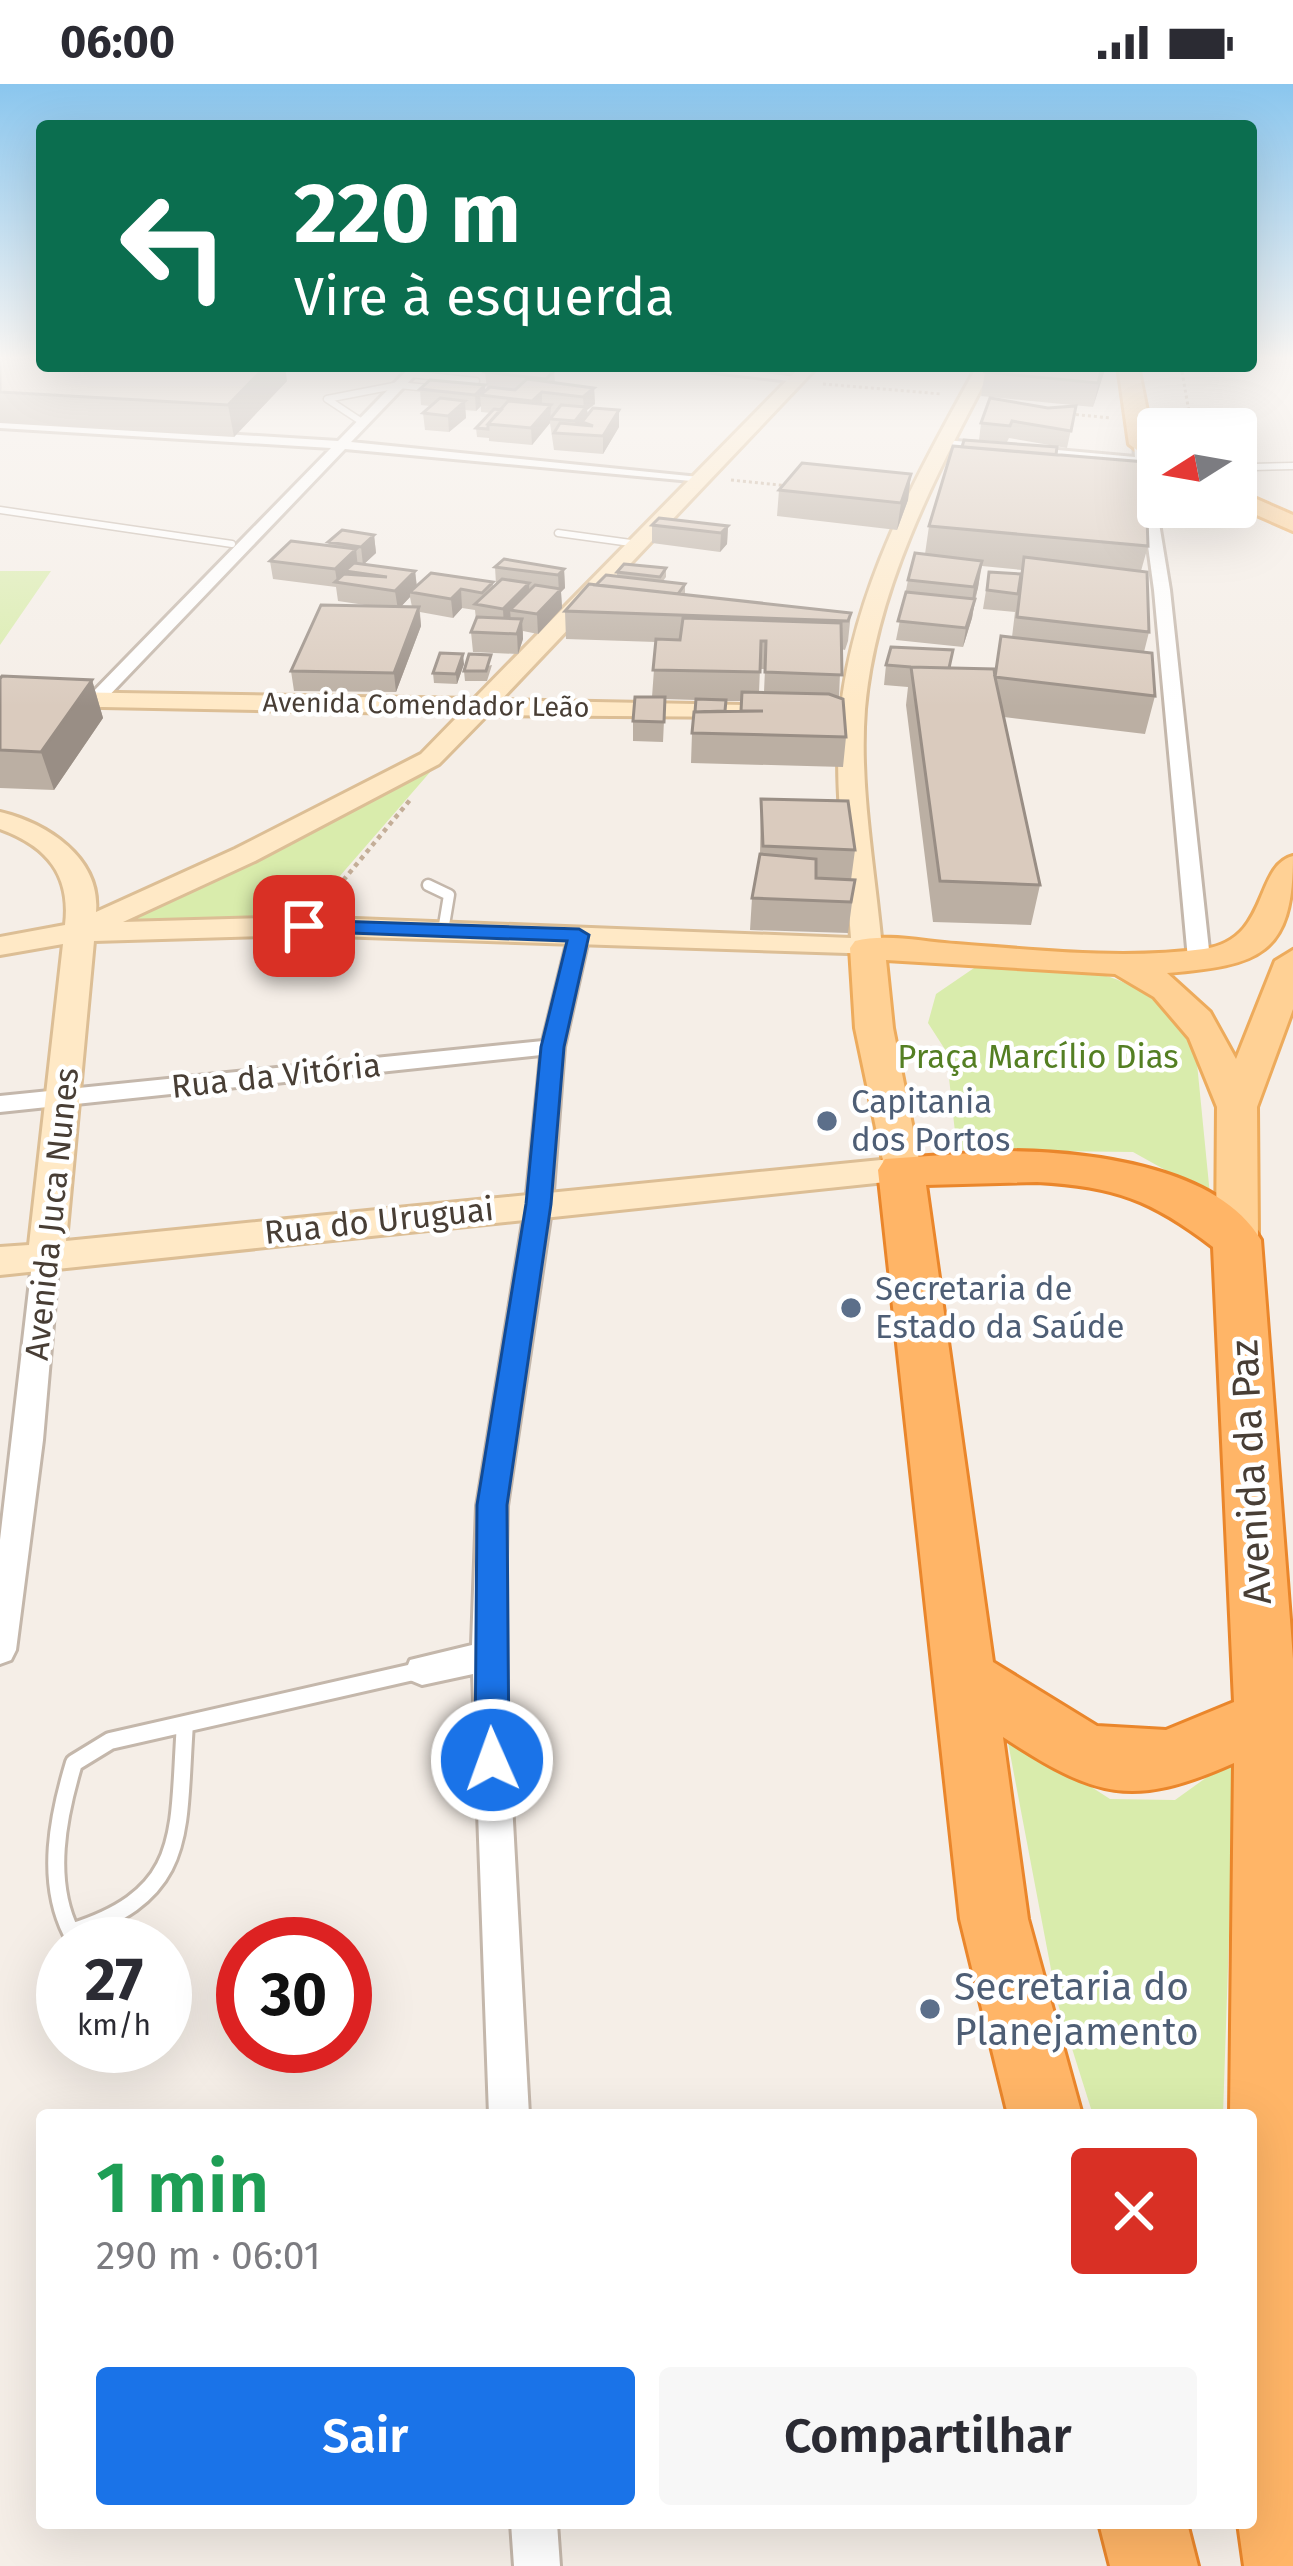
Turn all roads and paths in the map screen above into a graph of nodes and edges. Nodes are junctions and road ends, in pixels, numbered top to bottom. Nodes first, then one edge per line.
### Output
1 (300, 476) edge
2 (307, 476) edge
3 (678, 476) edge
4 (704, 476) edge
5 (932, 476) edge
6 (702, 478) junction
7 (802, 488) edge
8 (1257, 493) edge
9 (1257, 507) edge
10 (0, 509) edge
11 (1293, 511) edge
12 (1293, 524) edge
13 (1154, 528) edge
14 (558, 533) dead end
15 (232, 544) junction
16 (638, 544) junction
17 (8, 698) edge
18 (85, 700) junction
19 (485, 704) junction
20 (761, 713) edge
21 (0, 721) edge
22 (430, 759) junction
23 (0, 820) edge
24 (1293, 866) edge
25 (428, 885) dead end
26 (304, 926) junction
27 (443, 931) junction
28 (78, 932) junction
29 (579, 935) junction
30 (0, 946) edge
31 (867, 949) junction
32 (969, 952) junction
33 (1199, 959) junction
34 (1115, 961) junction
35 (1293, 961) edge
36 (874, 1028) junction
37 (553, 1047) junction
38 (64, 1098) junction
39 (0, 1104) edge
40 (1237, 1107) junction
41 (901, 1170) junction
42 (539, 1204) junction
43 (1237, 1240) junction
44 (46, 1255) junction
45 (0, 1261) edge
46 (0, 1650) edge
47 (488, 1656) junction
48 (422, 1670) joint
49 (965, 1678) junction
50 (1266, 1718) junction
51 (184, 1724) junction
52 (509, 2109) edge
53 (1033, 2109) edge
54 (534, 2529) edge
55 (1145, 2529) edge
56 (537, 2566) edge
57 (1154, 2566) edge
58 (1288, 2566) edge

1 - 15 street
2 - 18 street
3 - 6 street
4 - 6 street
5 - 31 street
6 - 7 path
6 - 16 street
8 - 11 main road
9 - 12 main road
10 - 15 lane
13 - 33 street
14 - 16 lane
15 - 18 street
16 - 19 street
17 - 18 street, Avenida Comendador Leão
17 - 21 street
18 - 19 street, Avenida Comendador Leão
19 - 20 street, Avenida Comendador Leão
19 - 22 street
22 - 26 path
22 - 28 street
23 - 28 street, Avenida Juca Nunes
24 - 33 main road
25 - 27 lane
26 - 27 street
26 - 28 street
27 - 29 street
28 - 30 street
28 - 38 street, Avenida Juca Nunes
29 - 31 street
29 - 37 street
31 - 32 main road
31 - 36 main road
32 - 34 main road
32 - 36 main road
33 - 34 main road
34 - 40 main road
35 - 40 main road
36 - 41 main road
37 - 38 street, Rua da Vitória
37 - 42 street
38 - 39 street, Rua da Vitória
38 - 44 street, Avenida Juca Nunes
40 - 43 main road
41 - 42 street, Rua do Uruguai
41 - 43 highway
41 - 49 highway
42 - 44 street, Rua do Uruguai
42 - 47 street
43 - 50 highway, Avenida da Paz
44 - 45 street, Rua do Uruguai
44 - 46 street, Avenida Juca Nunes
47 - 48 street
47 - 52 street
48 - 51 lane
49 - 50 highway
49 - 53 highway
50 - 58 highway, Avenida da Paz
51 - 51 lane
54 - 56 street
55 - 57 highway

